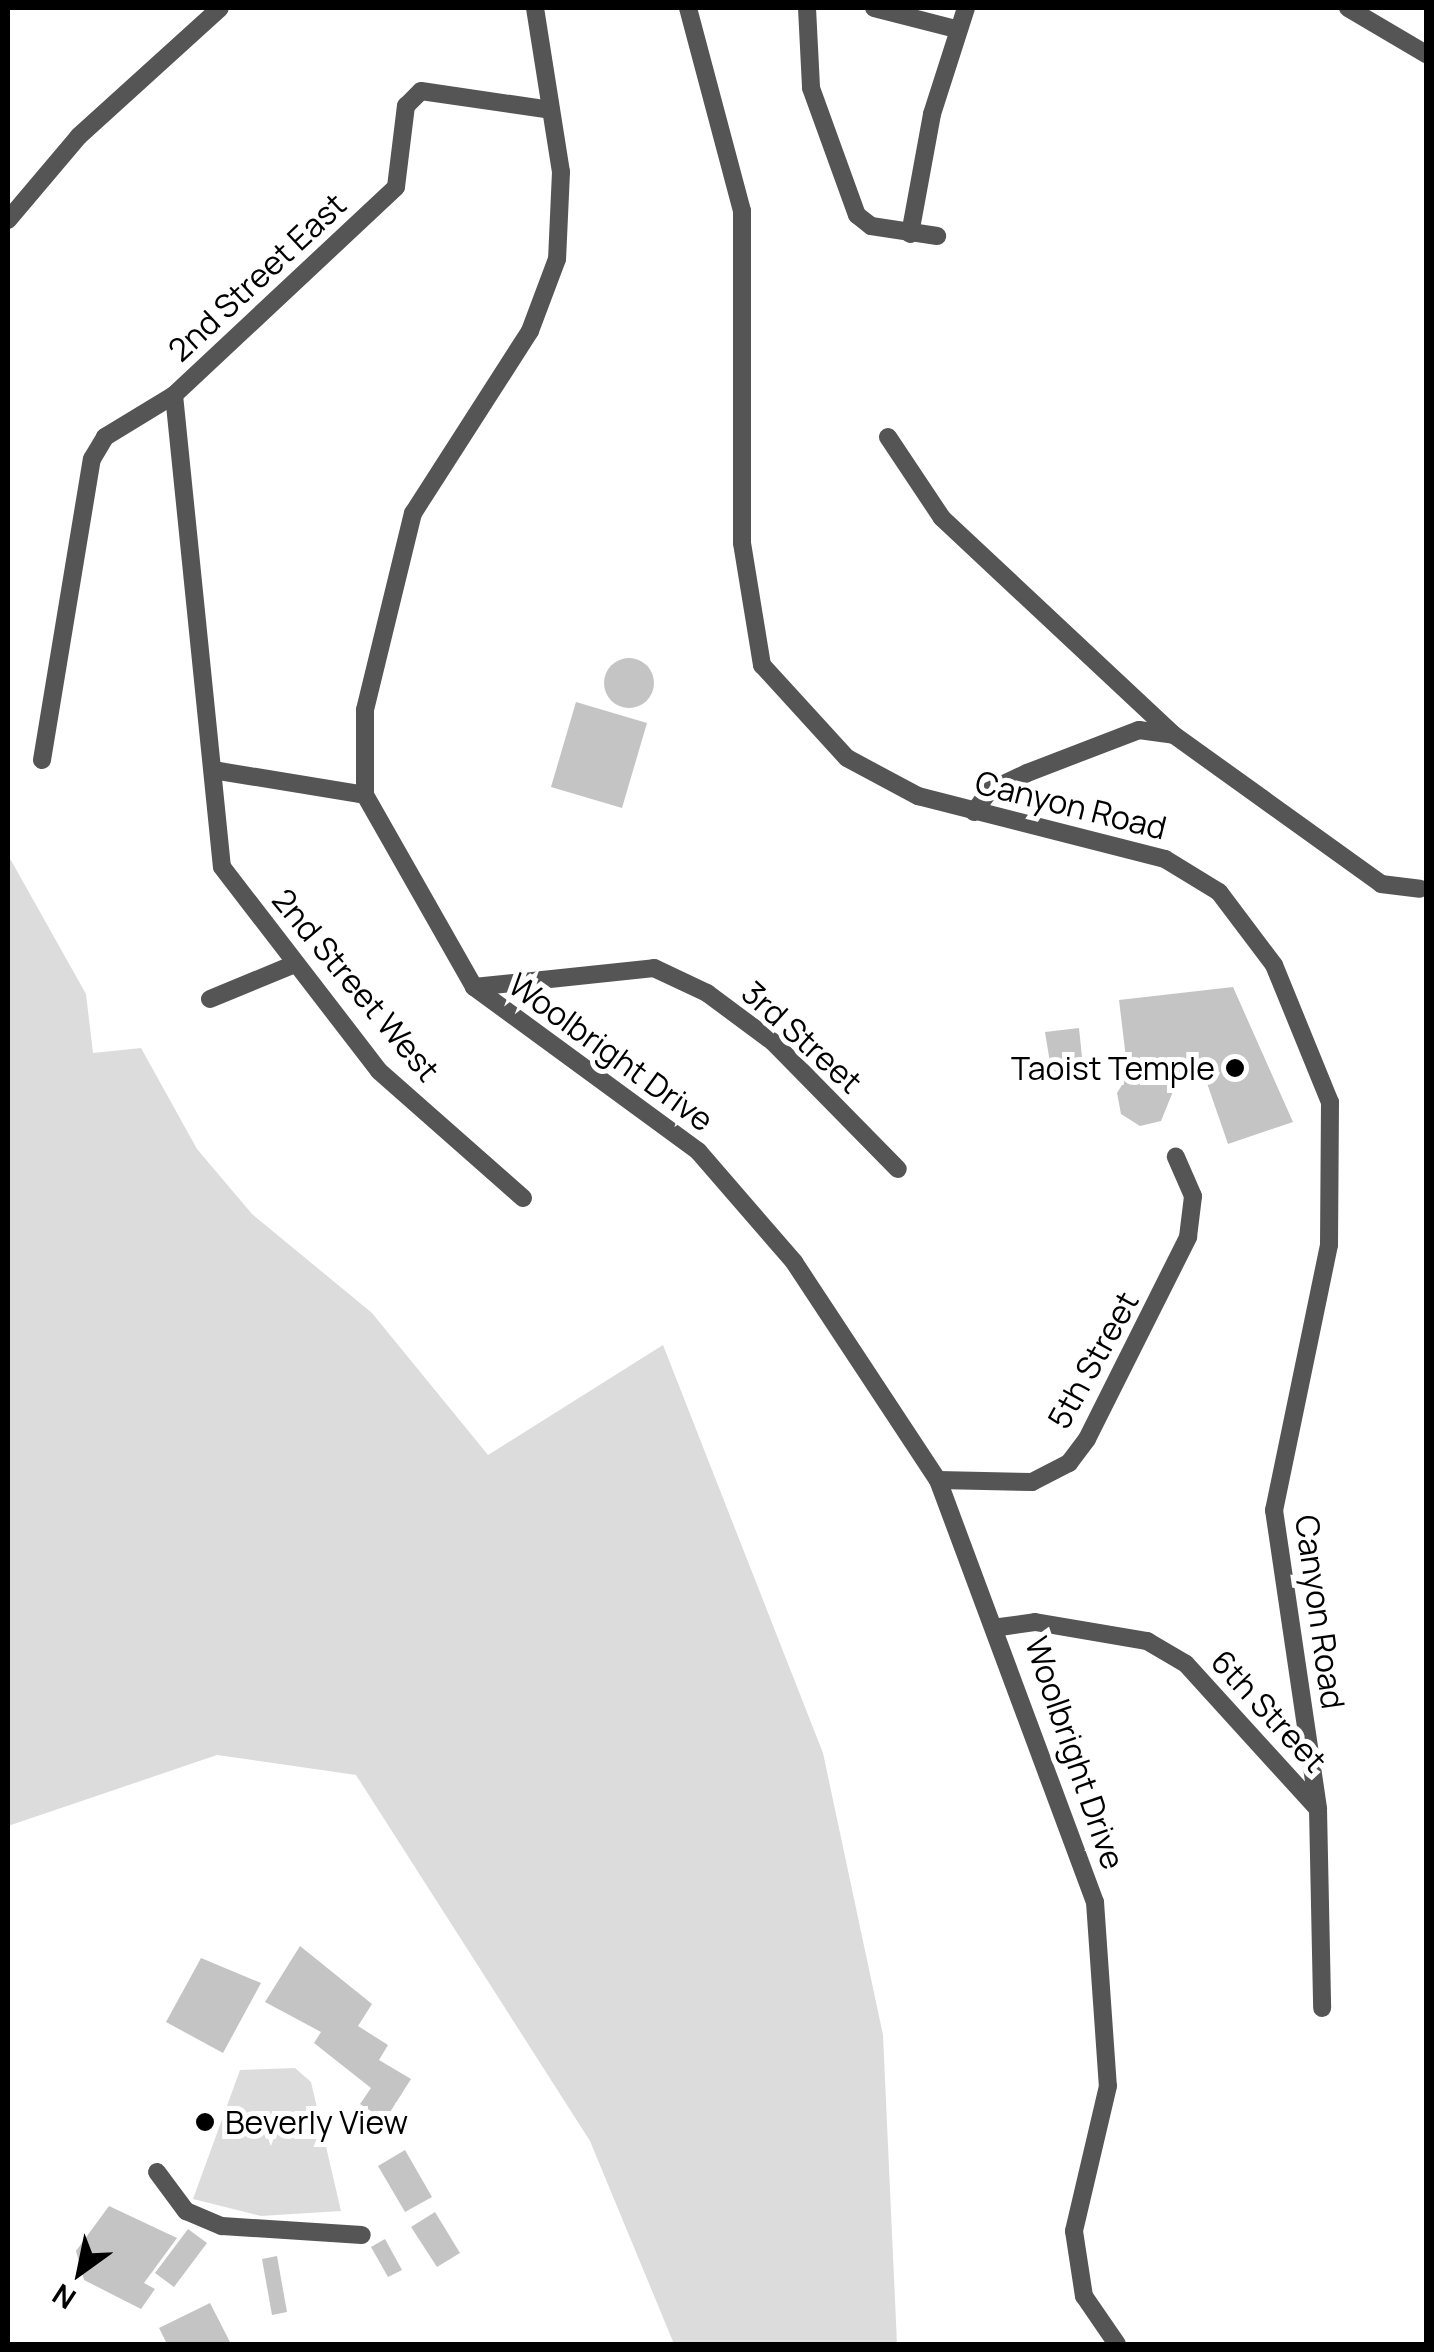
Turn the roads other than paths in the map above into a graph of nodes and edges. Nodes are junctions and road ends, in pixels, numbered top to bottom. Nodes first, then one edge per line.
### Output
1 (220, 8) edge
2 (534, 8) edge
3 (688, 8) edge
4 (807, 8) edge
5 (874, 8) edge
6 (966, 8) edge
7 (1348, 8) edge
8 (956, 29) junction
9 (1426, 54) edge
10 (550, 110) junction
11 (8, 220) edge
12 (910, 234) junction
13 (937, 236) dead end
14 (174, 395) junction
15 (888, 438) dead end
16 (1174, 735) junction
17 (42, 760) dead end
18 (213, 770) junction
19 (365, 795) junction
20 (974, 812) junction
21 (1420, 889) dead end
22 (294, 964) junction
23 (474, 987) junction
24 (210, 999) dead end
25 (1176, 1157) dead end
26 (898, 1169) dead end
27 (523, 1198) dead end
28 (938, 1480) junction
29 (1000, 1627) junction
30 (1318, 1808) junction
31 (1322, 2008) dead end
32 (157, 2172) dead end
33 (362, 2236) dead end
34 (1116, 2344) edge

1 - 11 street
2 - 10 street, Woolbright Drive
3 - 20 street, Canyon Road
4 - 12 street
5 - 8 street
6 - 8 street
7 - 9 street
8 - 12 street
10 - 14 street, 2nd Street East
10 - 19 street, Woolbright Drive
12 - 13 street
14 - 17 street
14 - 18 street, 2nd Street East
15 - 16 street
16 - 20 street
16 - 21 street
18 - 19 street
18 - 22 street, 2nd Street West
19 - 23 street, Woolbright Drive
20 - 30 street, Canyon Road
22 - 24 street
22 - 27 street, 2nd Street West
23 - 26 street, 3rd Street
23 - 28 street, Woolbright Drive
25 - 28 street, 5th Street
28 - 29 street, Woolbright Drive
29 - 30 street, 6th Street
29 - 34 street, Woolbright Drive
30 - 31 street, Canyon Road
32 - 33 street

